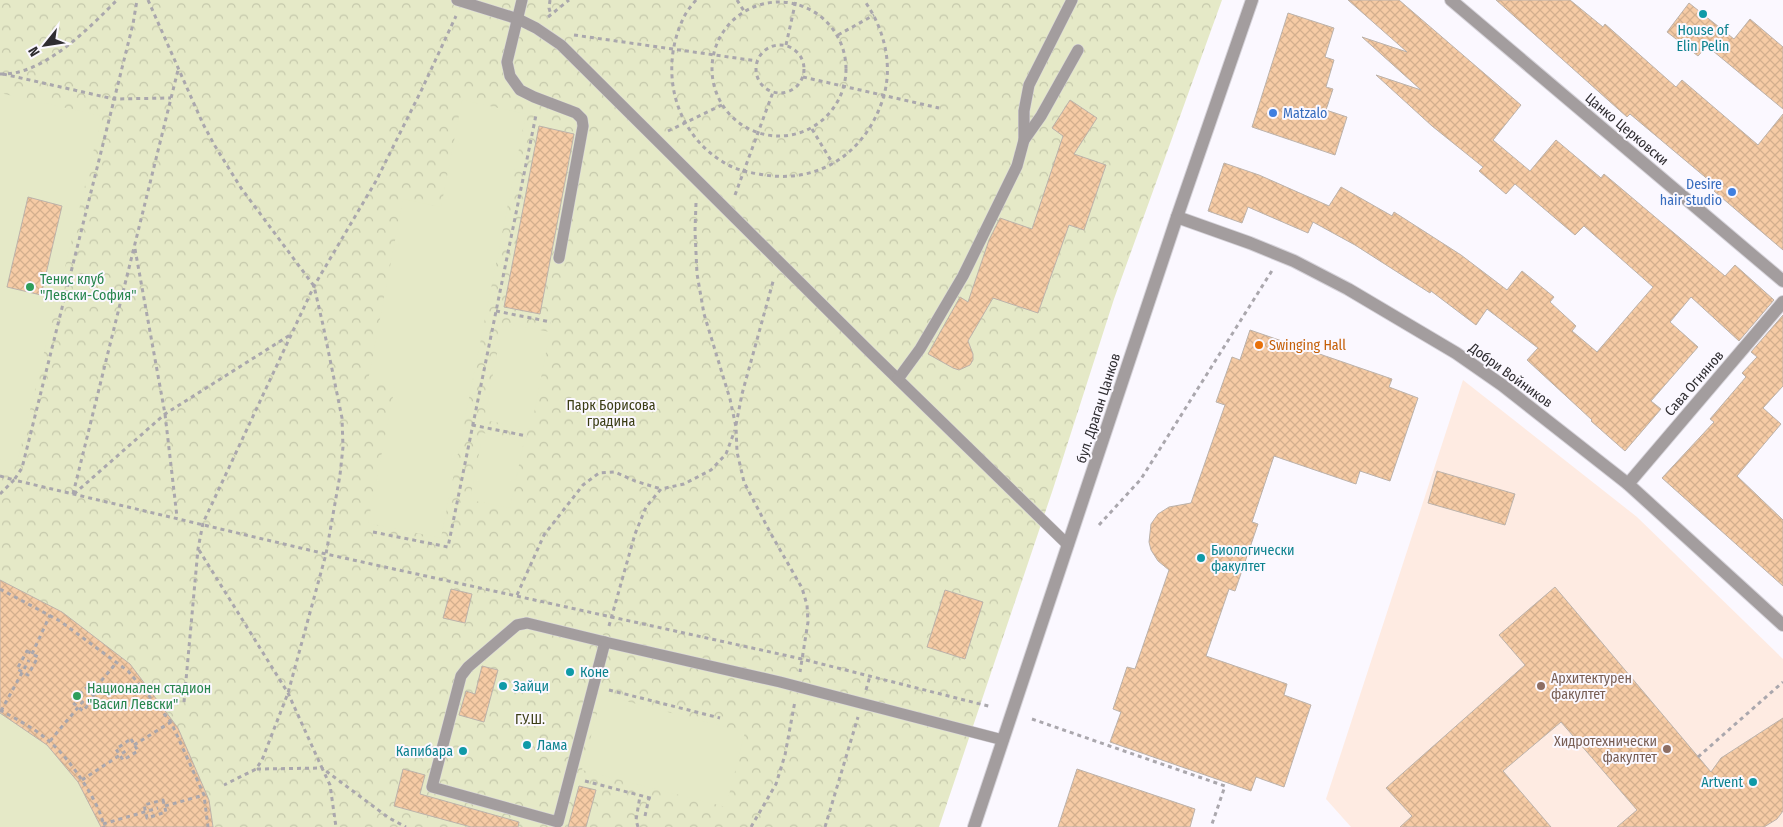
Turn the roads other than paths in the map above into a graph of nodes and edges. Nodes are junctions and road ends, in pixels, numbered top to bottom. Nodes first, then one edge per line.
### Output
1 (522, 0) edge
2 (1072, 0) edge
3 (1252, 0) edge
4 (1451, 0) edge
5 (460, 1) edge
6 (518, 19) junction
7 (1078, 50) dead end
8 (1024, 140) junction
9 (1177, 217) junction
10 (559, 258) dead end
11 (1783, 281) edge
12 (1783, 302) edge
13 (898, 379) junction
14 (1628, 484) junction
15 (1068, 545) junction
16 (1783, 625) edge
17 (606, 642) junction
18 (1003, 740) junction
19 (974, 827) edge

1 - 6 lane
2 - 8 lane
3 - 9 street, бул. Драган Цанков
4 - 11 street, Цанко Церковски
5 - 6 lane
6 - 10 lane
6 - 13 lane
7 - 8 lane
8 - 13 lane
9 - 14 street, Добри Войников
9 - 15 street, бул. Драган Цанков
12 - 14 street, Сава Огнянов
13 - 15 lane
14 - 16 street, Добри Войников
15 - 18 street, бул. Драган Цанков
17 - 17 lane
17 - 18 lane
18 - 19 street, бул. Драган Цанков

